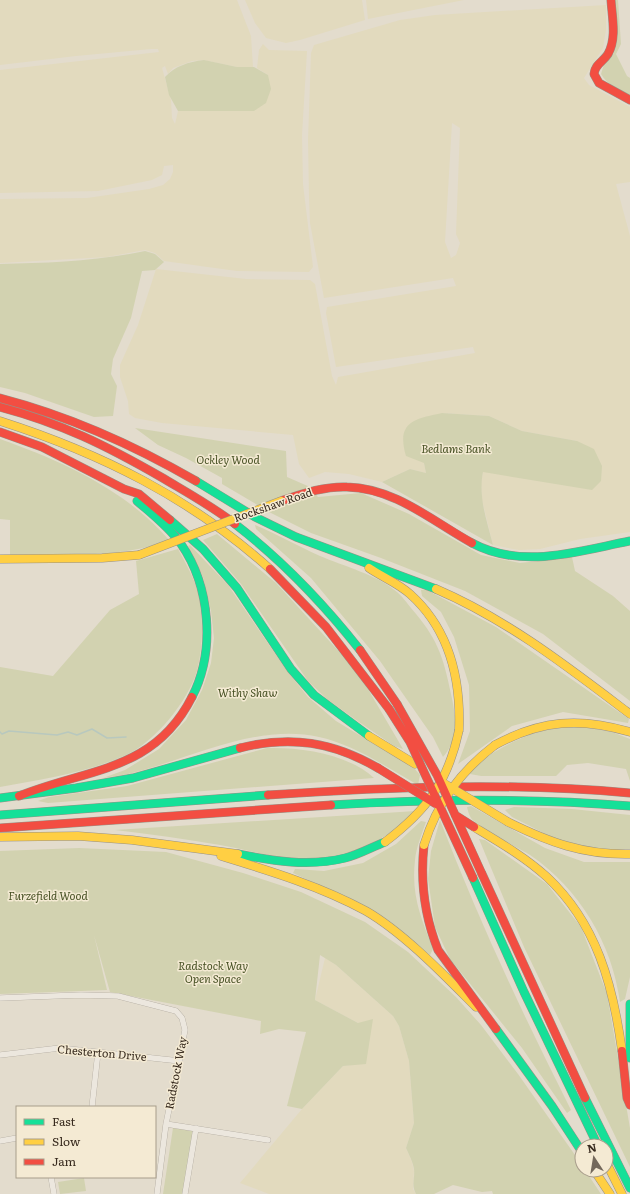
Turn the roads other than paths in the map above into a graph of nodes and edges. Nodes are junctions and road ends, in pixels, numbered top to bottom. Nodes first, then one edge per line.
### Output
1 (611, 0) edge
2 (630, 100) edge
3 (0, 398) edge
4 (0, 406) edge
5 (0, 421) edge
6 (0, 432) edge
7 (124, 489) junction
8 (630, 542) edge
9 (0, 560) edge
10 (362, 563) junction
11 (630, 714) edge
12 (630, 732) edge
13 (630, 793) edge
14 (19, 796) junction
15 (0, 798) edge
16 (630, 806) edge
17 (0, 815) edge
18 (0, 828) edge
19 (0, 838) edge
20 (206, 850) junction
21 (630, 854) edge
22 (0, 998) edge
23 (630, 1004) edge
24 (482, 1012) junction
25 (98, 1052) junction
26 (0, 1055) edge
27 (630, 1058) edge
28 (180, 1061) junction
29 (630, 1105) edge
30 (92, 1106) edge
31 (166, 1124) junction
32 (196, 1128) junction
33 (16, 1138) edge
34 (594, 1138) edge
35 (268, 1140) dead end
36 (574, 1140) edge
37 (0, 1141) edge
38 (51, 1178) edge
39 (599, 1178) edge
40 (614, 1178) edge
41 (630, 1188) edge
42 (54, 1194) edge
43 (157, 1194) edge
44 (186, 1194) edge
45 (610, 1194) edge
46 (622, 1194) edge

1 - 2 main road
3 - 10 main road
4 - 41 main road, bridge
5 - 34 main road, bridge
6 - 7 main road
7 - 14 main road
7 - 21 main road, bridge
8 - 9 main road, Rockshaw Road, bridge
10 - 11 main road
10 - 20 main road, bridge
12 - 24 main road, bridge
13 - 17 main road
14 - 15 main road
14 - 29 main road, bridge
16 - 18 main road
19 - 20 main road
20 - 24 main road
22 - 28 street, Radstock Way
23 - 27 main road
24 - 36 main road
25 - 26 street, Chesterton Drive
25 - 28 street, Chesterton Drive
25 - 30 street
28 - 31 street, Radstock Way
31 - 32 street
31 - 43 street, Radstock Way
32 - 35 street
32 - 44 street
33 - 37 street
38 - 42 street
39 - 45 main road
40 - 46 main road

